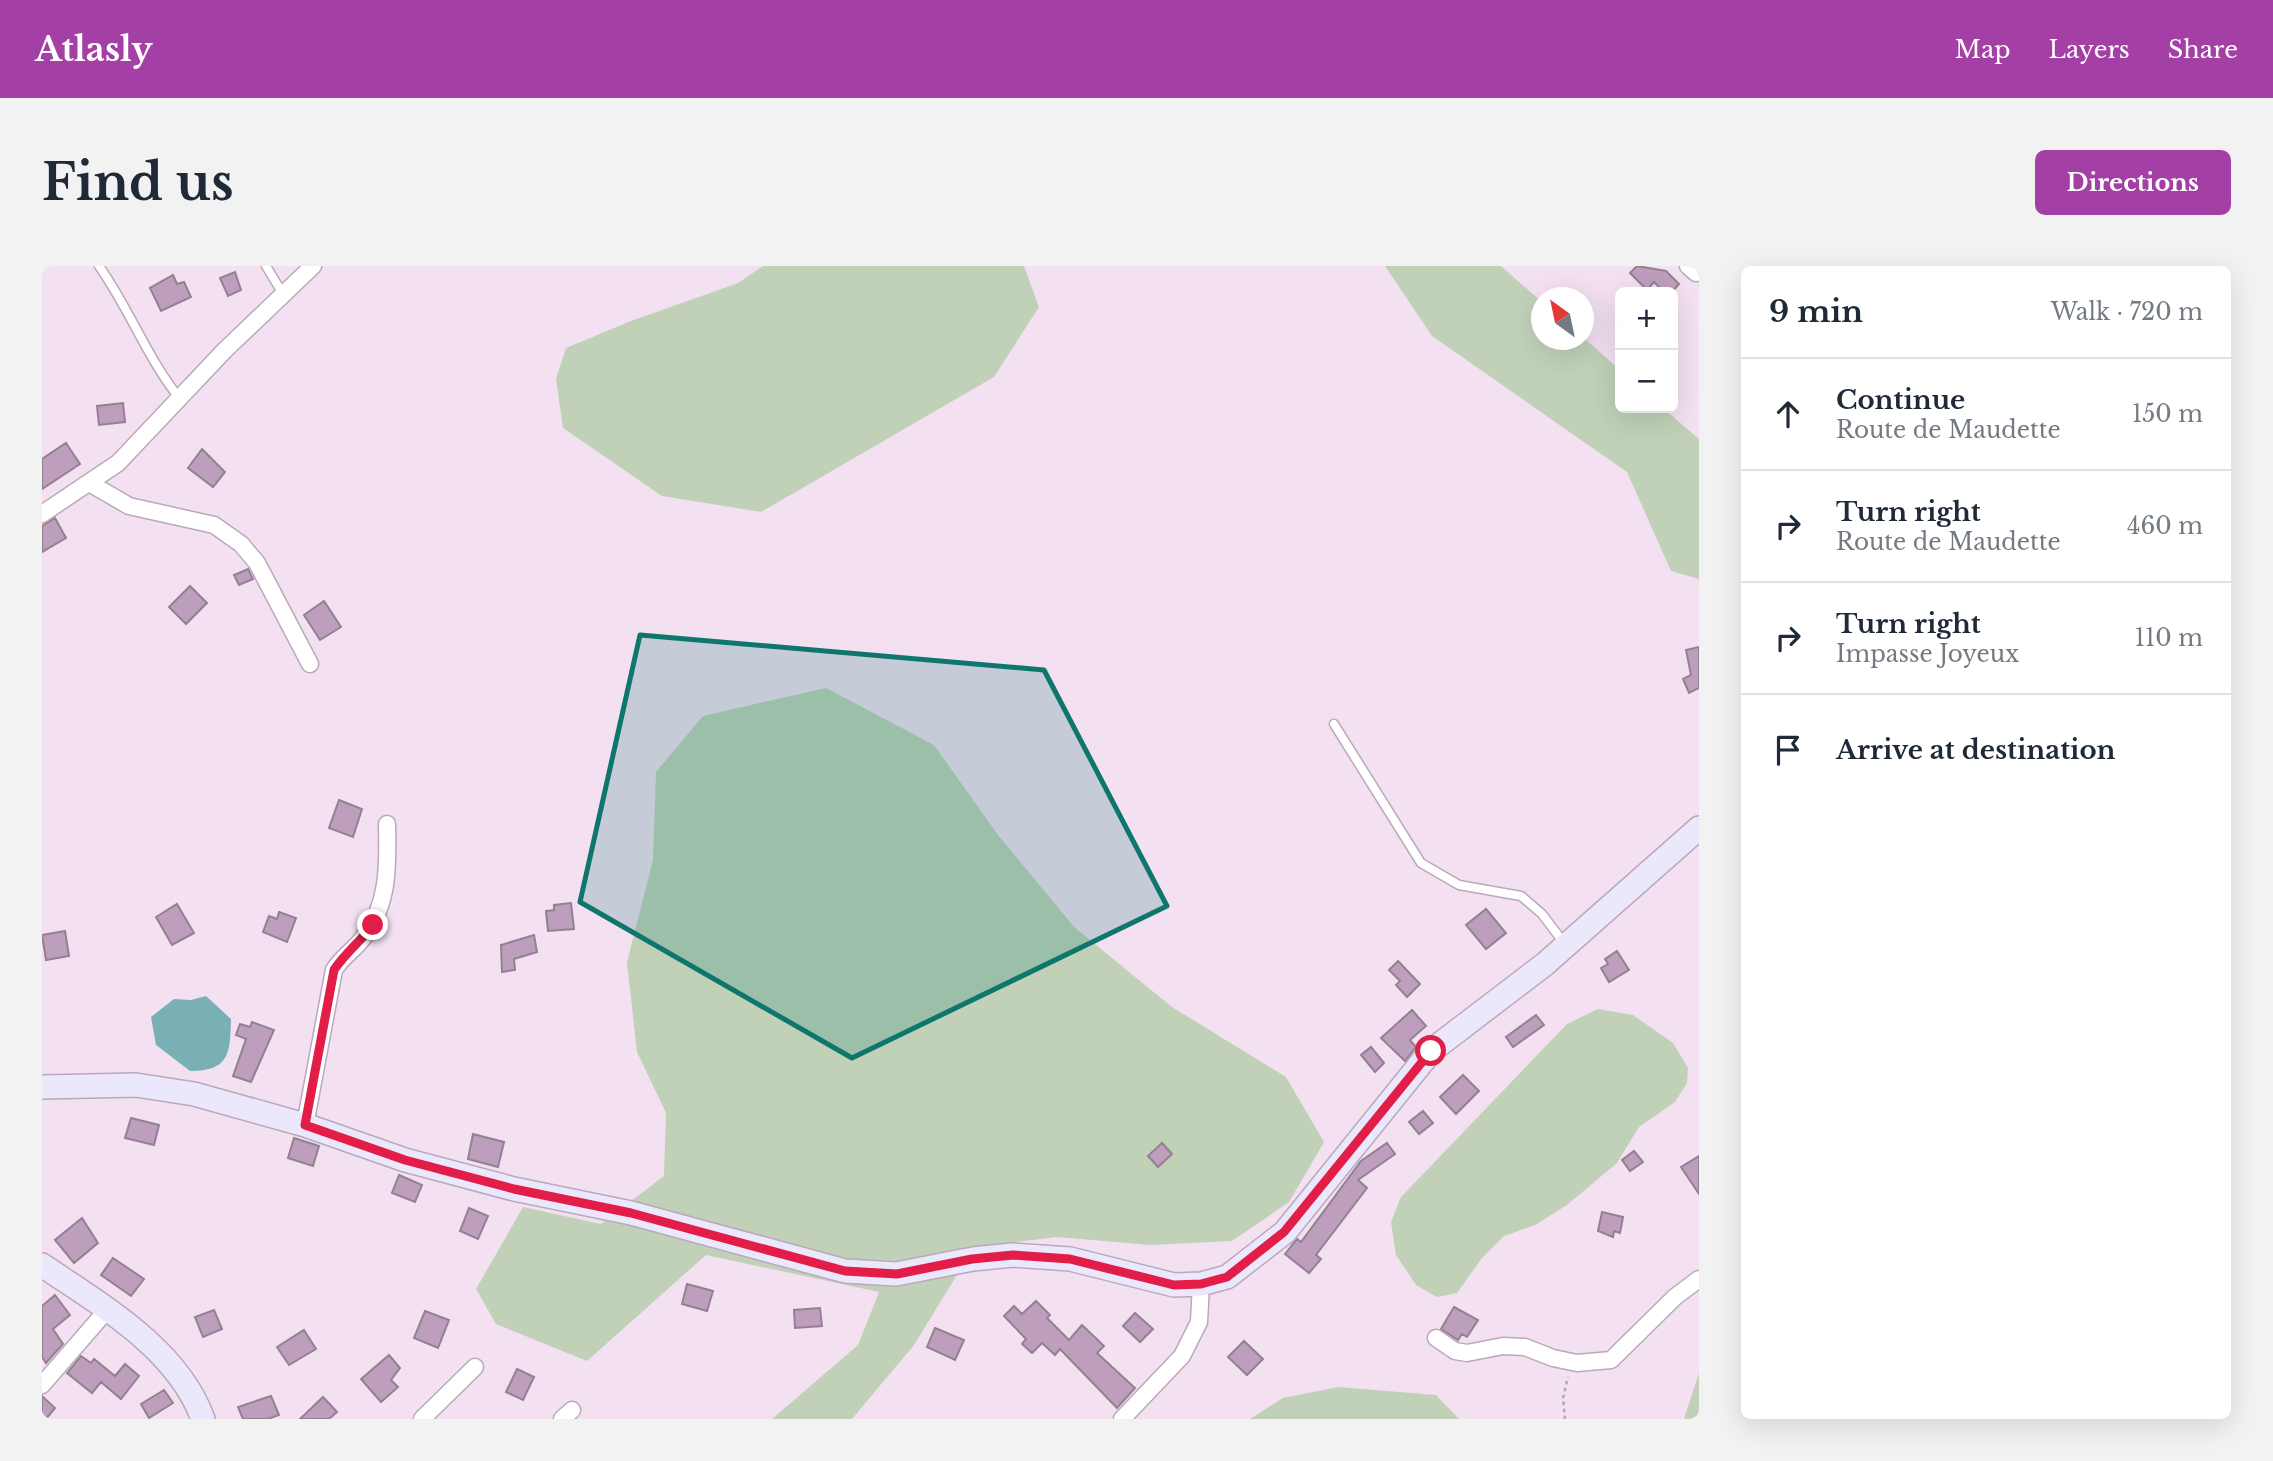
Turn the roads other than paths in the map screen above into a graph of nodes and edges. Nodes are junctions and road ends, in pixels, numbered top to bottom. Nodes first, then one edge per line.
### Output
1 (99, 266) edge
2 (266, 266) edge
3 (313, 266) edge
4 (284, 297) junction
5 (180, 399) junction
6 (92, 484) junction
7 (42, 514) edge
8 (310, 664) dead end
9 (1334, 724) dead end
10 (387, 824) dead end
11 (1699, 828) edge
12 (1566, 945) junction
13 (42, 1087) edge
14 (305, 1125) junction
15 (42, 1265) edge
16 (1699, 1279) edge
17 (1201, 1284) junction
18 (107, 1310) junction
19 (1436, 1338) dead end
20 (475, 1367) dead end
21 (42, 1385) edge
22 (204, 1419) edge
23 (422, 1419) edge
24 (1122, 1419) edge

1 - 5 lane
2 - 4 lane
3 - 4 street
4 - 5 street
5 - 6 street
6 - 7 street
6 - 8 street
9 - 12 lane
10 - 14 street
11 - 12 street
12 - 17 street
13 - 14 street
14 - 17 street
15 - 18 street
16 - 19 street
17 - 24 street
18 - 21 street
18 - 22 street
20 - 23 street

